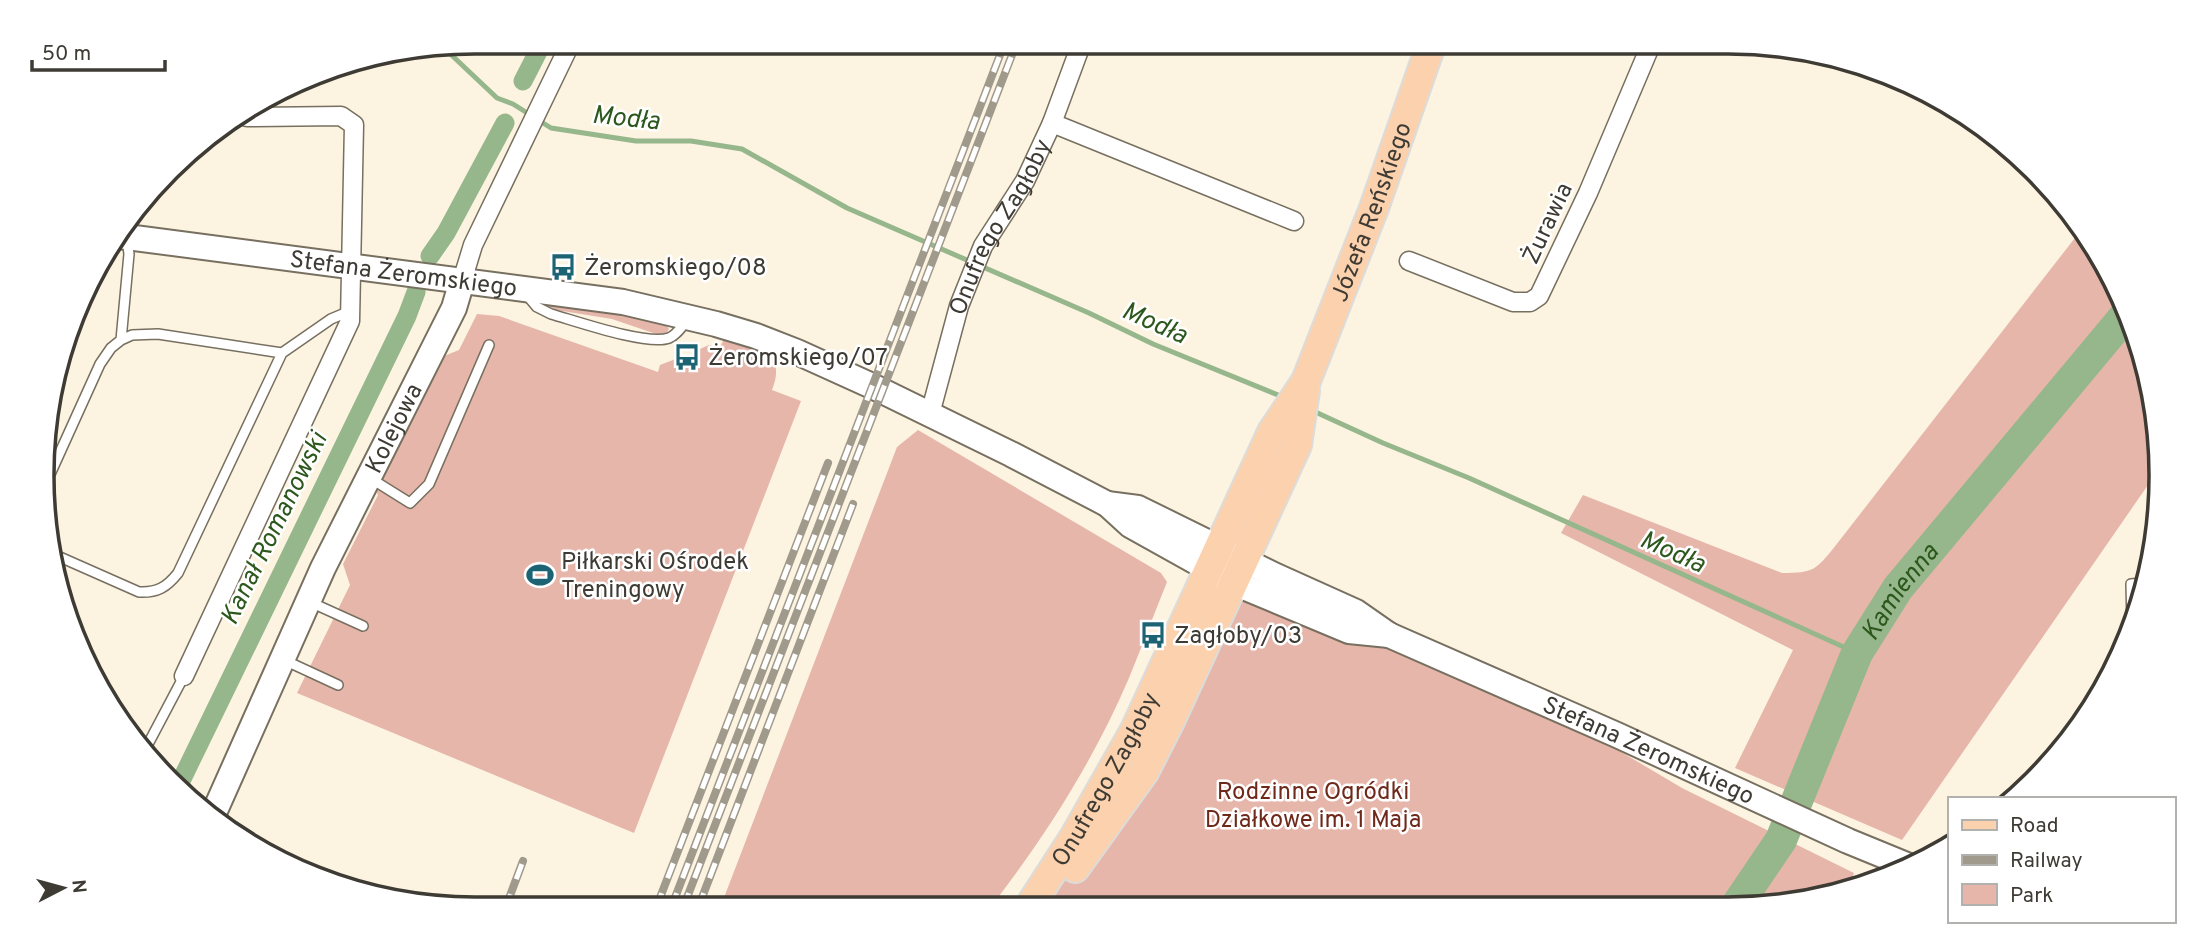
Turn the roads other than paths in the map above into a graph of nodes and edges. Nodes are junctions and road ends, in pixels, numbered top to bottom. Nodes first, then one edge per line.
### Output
1 (565, 54) edge
2 (1078, 54) edge
3 (1428, 54) edge
4 (1647, 54) edge
5 (255, 117) edge
6 (1052, 123) junction
7 (1294, 221) dead end
8 (130, 234) edge
9 (126, 240) edge
10 (1409, 261) dead end
11 (351, 266) junction
12 (462, 281) junction
13 (350, 311) junction
14 (121, 340) junction
15 (489, 345) dead end
16 (282, 353) junction
17 (930, 414) junction
18 (1284, 439) junction
19 (54, 465) edge
20 (369, 477) junction
21 (62, 558) edge
22 (1215, 559) junction
23 (1240, 572) junction
24 (308, 601) junction
25 (363, 626) dead end
26 (282, 659) junction
27 (184, 676) joint
28 (338, 685) dead end
29 (149, 742) edge
30 (217, 808) edge
31 (1897, 861) edge
32 (1035, 897) edge
33 (1050, 897) edge

1 - 12 street, Kolejowa
2 - 6 street, Onufrego Zagłoby
3 - 18 main road, Józefa Reńskiego
4 - 10 street, Żurawia
5 - 11 street
6 - 7 street
6 - 17 street, Onufrego Zagłoby
8 - 11 street, Stefana Żeromskiego
9 - 14 lane
11 - 12 street, Stefana Żeromskiego
11 - 13 street
12 - 17 street, Stefana Żeromskiego
12 - 20 street, Kolejowa
13 - 16 lane
13 - 27 street
14 - 16 lane
14 - 19 lane
15 - 20 lane
16 - 21 lane
17 - 22 street, Stefana Żeromskiego
18 - 22 main road, Józefa Reńskiego
18 - 23 main road, Józefa Reńskiego
20 - 24 street, Kolejowa
22 - 23 street, Stefana Żeromskiego
22 - 32 main road, Onufrego Zagłoby
23 - 31 street, Stefana Żeromskiego
23 - 33 main road, Onufrego Zagłoby
24 - 25 lane
24 - 26 street, Kolejowa
26 - 28 lane
26 - 30 street, Kolejowa
27 - 29 lane

